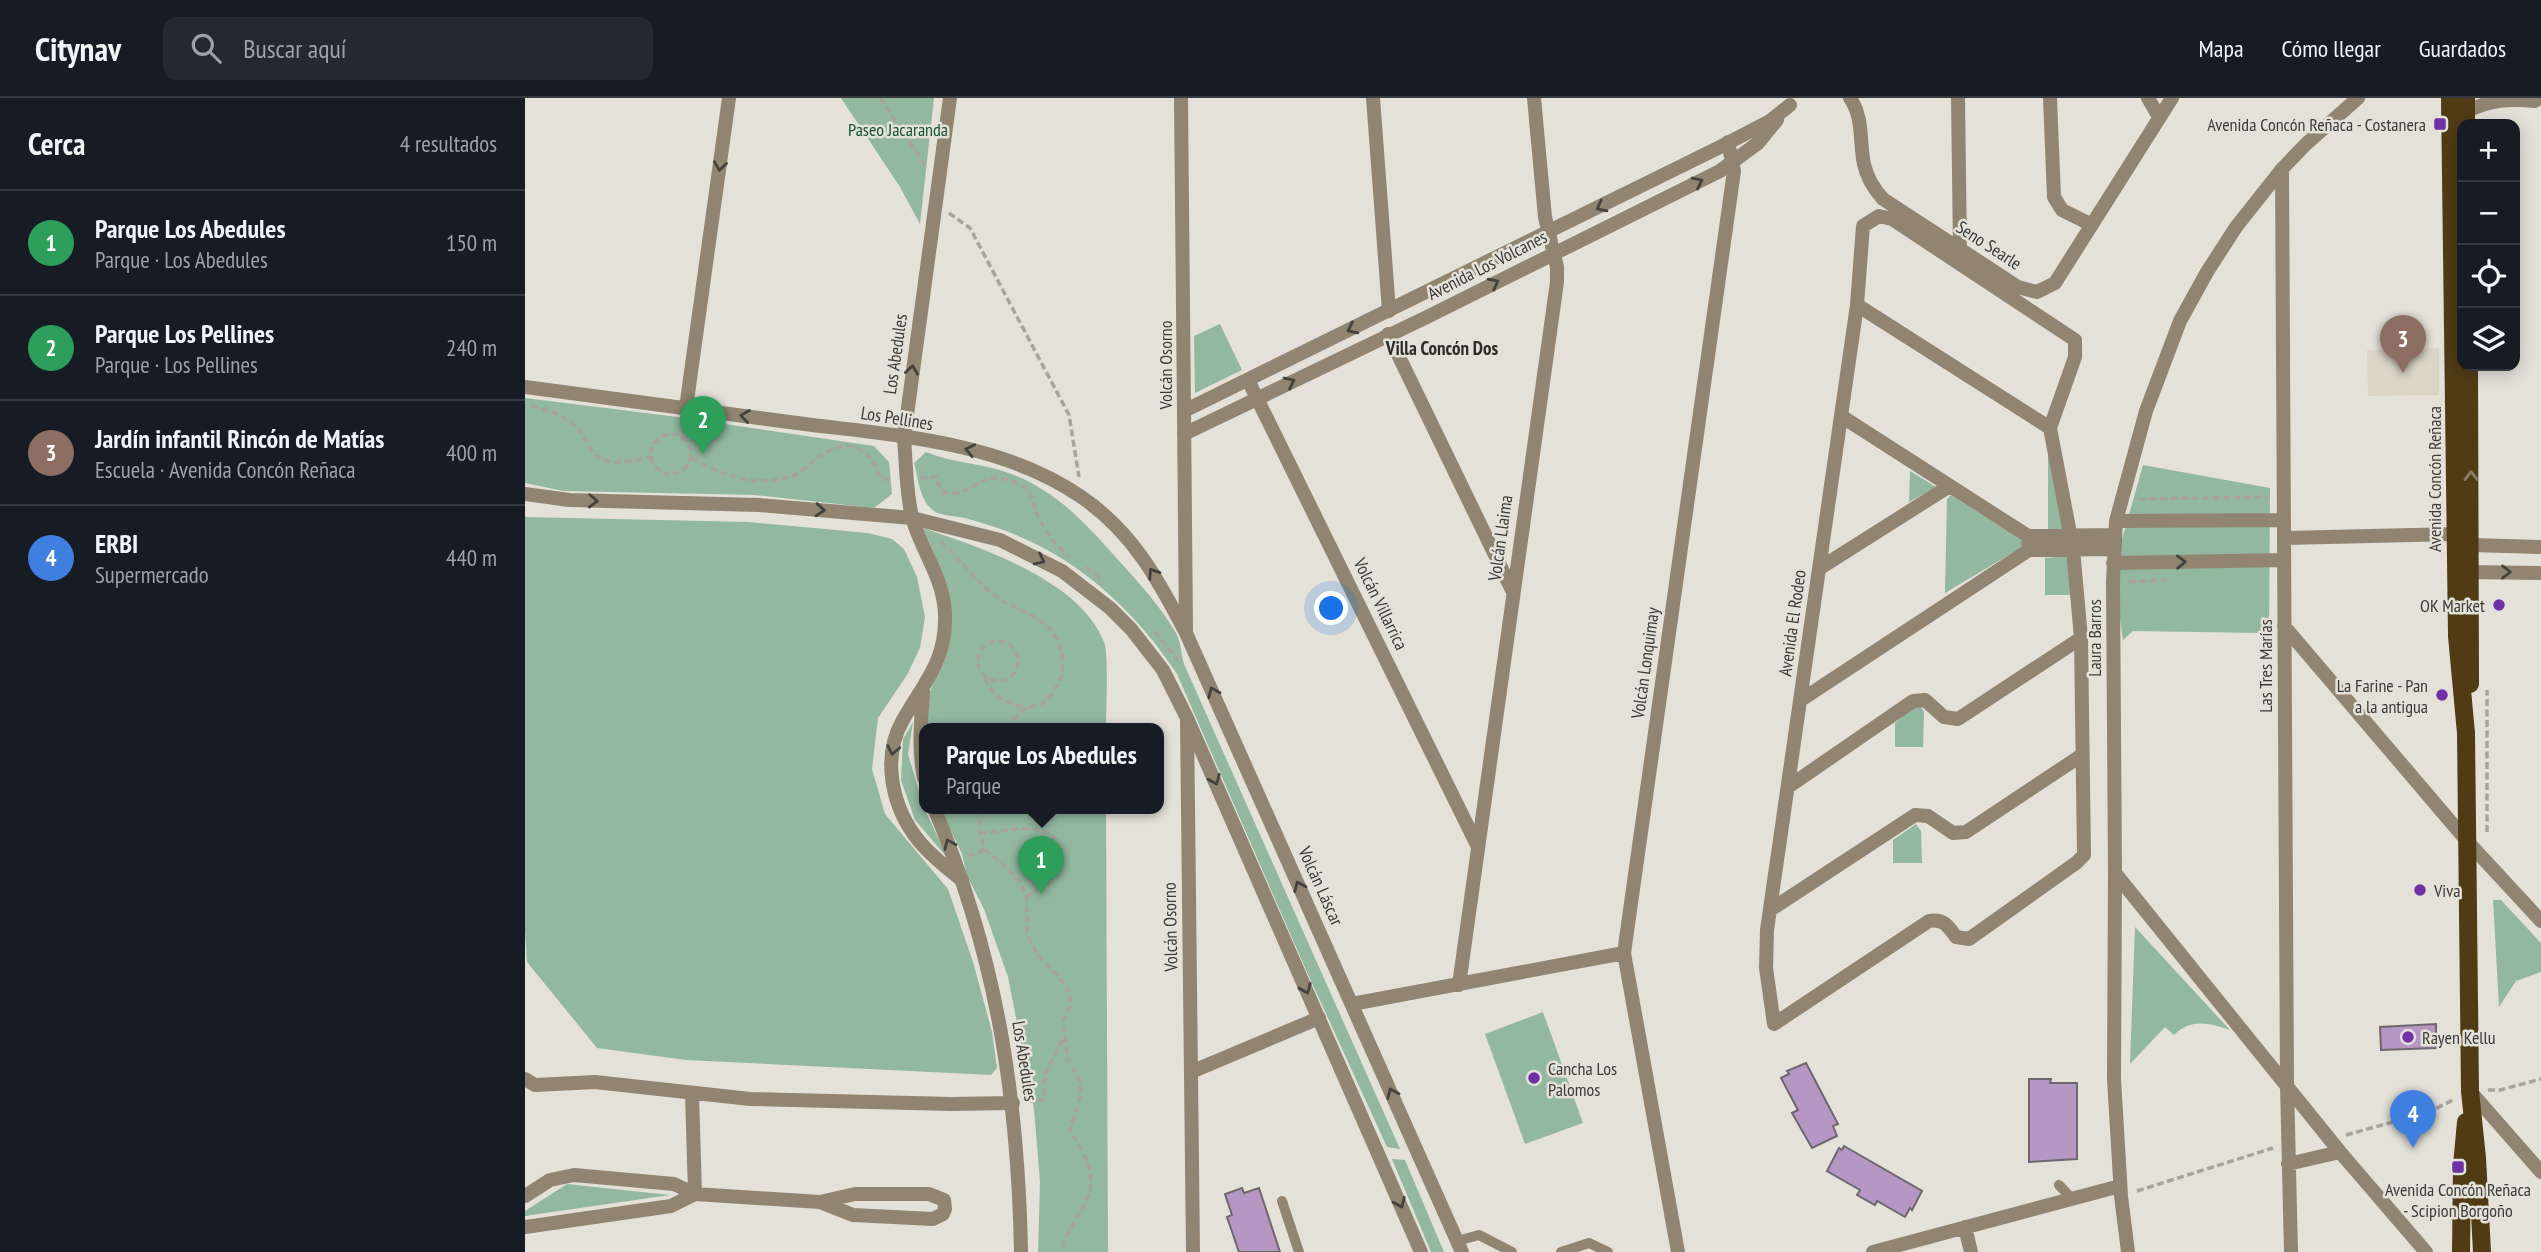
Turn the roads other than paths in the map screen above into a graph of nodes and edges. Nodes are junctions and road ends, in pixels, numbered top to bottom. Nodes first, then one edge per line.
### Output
1 (729, 98) edge
2 (950, 98) edge
3 (1181, 98) edge
4 (1373, 98) edge
5 (1534, 98) edge
6 (1850, 98) edge
7 (1958, 98) edge
8 (2050, 98) edge
9 (2148, 98) edge
10 (2172, 98) edge
11 (2358, 98) edge
12 (2451, 98) edge
13 (2536, 101) edge
14 (1792, 102) edge
15 (2466, 111) edge
16 (2159, 117) junction
17 (1728, 142) junction
18 (1734, 162) junction
19 (2282, 169) junction
20 (2092, 225) junction
21 (1548, 233) junction
22 (1960, 248) junction
23 (1553, 254) junction
24 (1857, 305) junction
25 (1389, 311) junction
26 (1388, 334) junction
27 (2469, 371) edge
28 (1248, 380) junction
29 (525, 387) edge
30 (1258, 398) junction
31 (686, 408) junction
32 (1184, 411) junction
33 (1841, 416) junction
34 (2050, 428) junction
35 (1184, 434) junction
36 (904, 437) junction
37 (1948, 487) junction
38 (525, 494) edge
39 (912, 518) junction
40 (2284, 520) junction
41 (2455, 534) junction
42 (2284, 538) junction
43 (2114, 542) junction
44 (2029, 543) junction
45 (2071, 543) junction
46 (2472, 545) junction
47 (2541, 547) edge
48 (2284, 560) junction
49 (1819, 568) junction
50 (2463, 572) junction
51 (2541, 573) edge
52 (1512, 591) junction
53 (2284, 626) junction
54 (1186, 632) junction
55 (2081, 638) junction
56 (923, 690) junction
57 (1801, 700) junction
58 (1187, 718) junction
59 (921, 723) edge
60 (2082, 755) junction
61 (1788, 787) junction
62 (937, 814) edge
63 (2467, 841) junction
64 (1477, 847) junction
65 (2115, 873) junction
66 (963, 880) junction
67 (1770, 910) junction
68 (2541, 921) edge
69 (1624, 953) junction
70 (1459, 985) junction
71 (1352, 1004) junction
72 (1319, 1018) junction
73 (1191, 1072) junction
74 (528, 1085) edge
75 (2287, 1085) junction
76 (2470, 1091) junction
77 (692, 1094) junction
78 (1013, 1103) junction
79 (2340, 1152) junction
80 (2288, 1164) junction
81 (2541, 1172) edge
82 (2059, 1185) dead end
83 (2121, 1191) junction
84 (695, 1194) junction
85 (525, 1196) edge
86 (2072, 1199) junction
87 (1282, 1201) dead end
88 (820, 1202) junction
89 (525, 1227) edge
90 (1965, 1227) junction
91 (1460, 1247) edge
92 (1021, 1252) edge
93 (1193, 1252) edge
94 (1299, 1252) edge
95 (1421, 1252) edge
96 (1511, 1252) edge
97 (1561, 1252) edge
98 (1608, 1252) edge
99 (1678, 1252) edge
100 (1873, 1252) edge
101 (1971, 1252) edge
102 (2127, 1252) edge
103 (2291, 1252) edge
104 (2426, 1252) edge
105 (2461, 1252) edge
106 (2482, 1252) edge

1 -> 31 street
36 -> 2 street, Los Abedules
3 - 32 street, Volcán Osorno
4 - 25 street
5 - 21 street, Volcán Llaima
6 - 22 street, Seno Searle
7 - 22 street
8 - 20 street
9 - 16 street
10 - 16 street, Seno Searle
11 - 19 street, Laura Barros
12 - 41 main road, Avenida Concón Reñaca
13 - 15 street
14 - 17 street, Avenida Los Volcanes
14 - 18 street, Avenida Los Volcanes
16 - 20 street, Seno Searle
17 - 18 street, Volcán Lonquimay
17 -> 21 street, Avenida Los Volcanes
23 -> 18 street, Avenida Los Volcanes
18 - 69 street, Volcán Lonquimay
19 - 40 street, Las Tres Marías
19 - 43 street, Laura Barros
20 - 22 street, Seno Searle
21 - 23 street, Volcán Llaima
21 - 25 street, Avenida Los Volcanes
26 -> 23 street, Avenida Los Volcanes
23 - 52 street, Volcán Llaima
24 - 33 street, Avenida El Rodeo
24 - 34 street
24 - 34 street, Avenida El Rodeo
25 -> 28 street, Avenida Los Volcanes
30 -> 26 street, Avenida Los Volcanes
26 - 52 street
46 -> 27 main road, Avenida Concón Reñaca
28 - 30 street, Volcán Villarrica
28 - 32 street, Avenida Los Volcanes
29 - 31 street, Los Pellines
30 - 35 street, Avenida Los Volcanes
30 - 64 street, Volcán Villarrica
36 -> 31 street, Los Pellines
32 - 35 street, Volcán Osorno
33 - 37 street
33 - 49 street, Avenida El Rodeo
34 - 45 street
35 - 54 street, Volcán Osorno
36 - 39 street, Los Abedules
54 -> 36 street, Los Pellines
37 - 44 street
37 - 49 street
38 -> 39 street
39 - 56 street, Los Abedules
39 -> 58 street
40 - 42 street, Las Tres Marías
40 - 43 street
41 - 42 street
41 - 46 street
41 - 50 main road, Avenida Concón Reñaca
42 - 48 street, Las Tres Marías
43 - 45 street
43 -> 48 street
43 - 65 street, Laura Barros
44 - 45 street
44 - 57 street
45 - 55 street
46 - 47 street
46 - 50 main road, Avenida Concón Reñaca
48 - 53 street, Las Tres Marías
49 - 57 street, Avenida El Rodeo
50 -> 51 street
50 - 63 main road, Avenida Concón Reñaca
52 - 64 street, Volcán Llaima
53 - 63 street
53 - 75 street, Las Tres Marías
71 -> 54 street, Volcán Láscar
55 - 60 street
55 - 61 street
56 - 59 street, Los Abedules
56 -> 66 street, Los Abedules
57 - 61 street, Avenida El Rodeo
58 -> 72 street
58 - 73 street, Volcán Osorno
60 - 67 street
60 - 67 street, Avenida El Rodeo
61 - 67 street, Avenida El Rodeo
66 -> 62 street, Los Abedules
63 - 68 street
63 - 76 main road, Avenida Concón Reñaca
64 - 70 street, Volcán Llaima
65 - 75 street
65 - 83 street, Laura Barros
66 - 78 street, Los Abedules
69 - 70 street
69 - 99 street, Volcán Lonquimay
70 - 71 street
91 -> 71 street, Volcán Láscar
72 - 73 street
72 -> 95 street
73 - 93 street, Volcán Osorno
74 - 77 street
75 - 79 street
75 - 80 street, Las Tres Marías
76 - 81 street
76 - 105 main road, Avenida Concón Reñaca
76 - 106 main road, Avenida Concón Reñaca
77 - 78 street
77 - 84 street
78 - 92 street, Los Abedules
79 - 80 street
79 - 104 street
80 - 103 street, Las Tres Marías
82 - 86 lane
83 - 86 street
83 - 102 street, Laura Barros
84 - 85 street
84 - 88 street
84 - 89 street
86 - 90 street
87 - 94 lane
88 - 88 street
90 - 100 street
90 - 101 street
91 - 96 lane
97 - 98 lane

